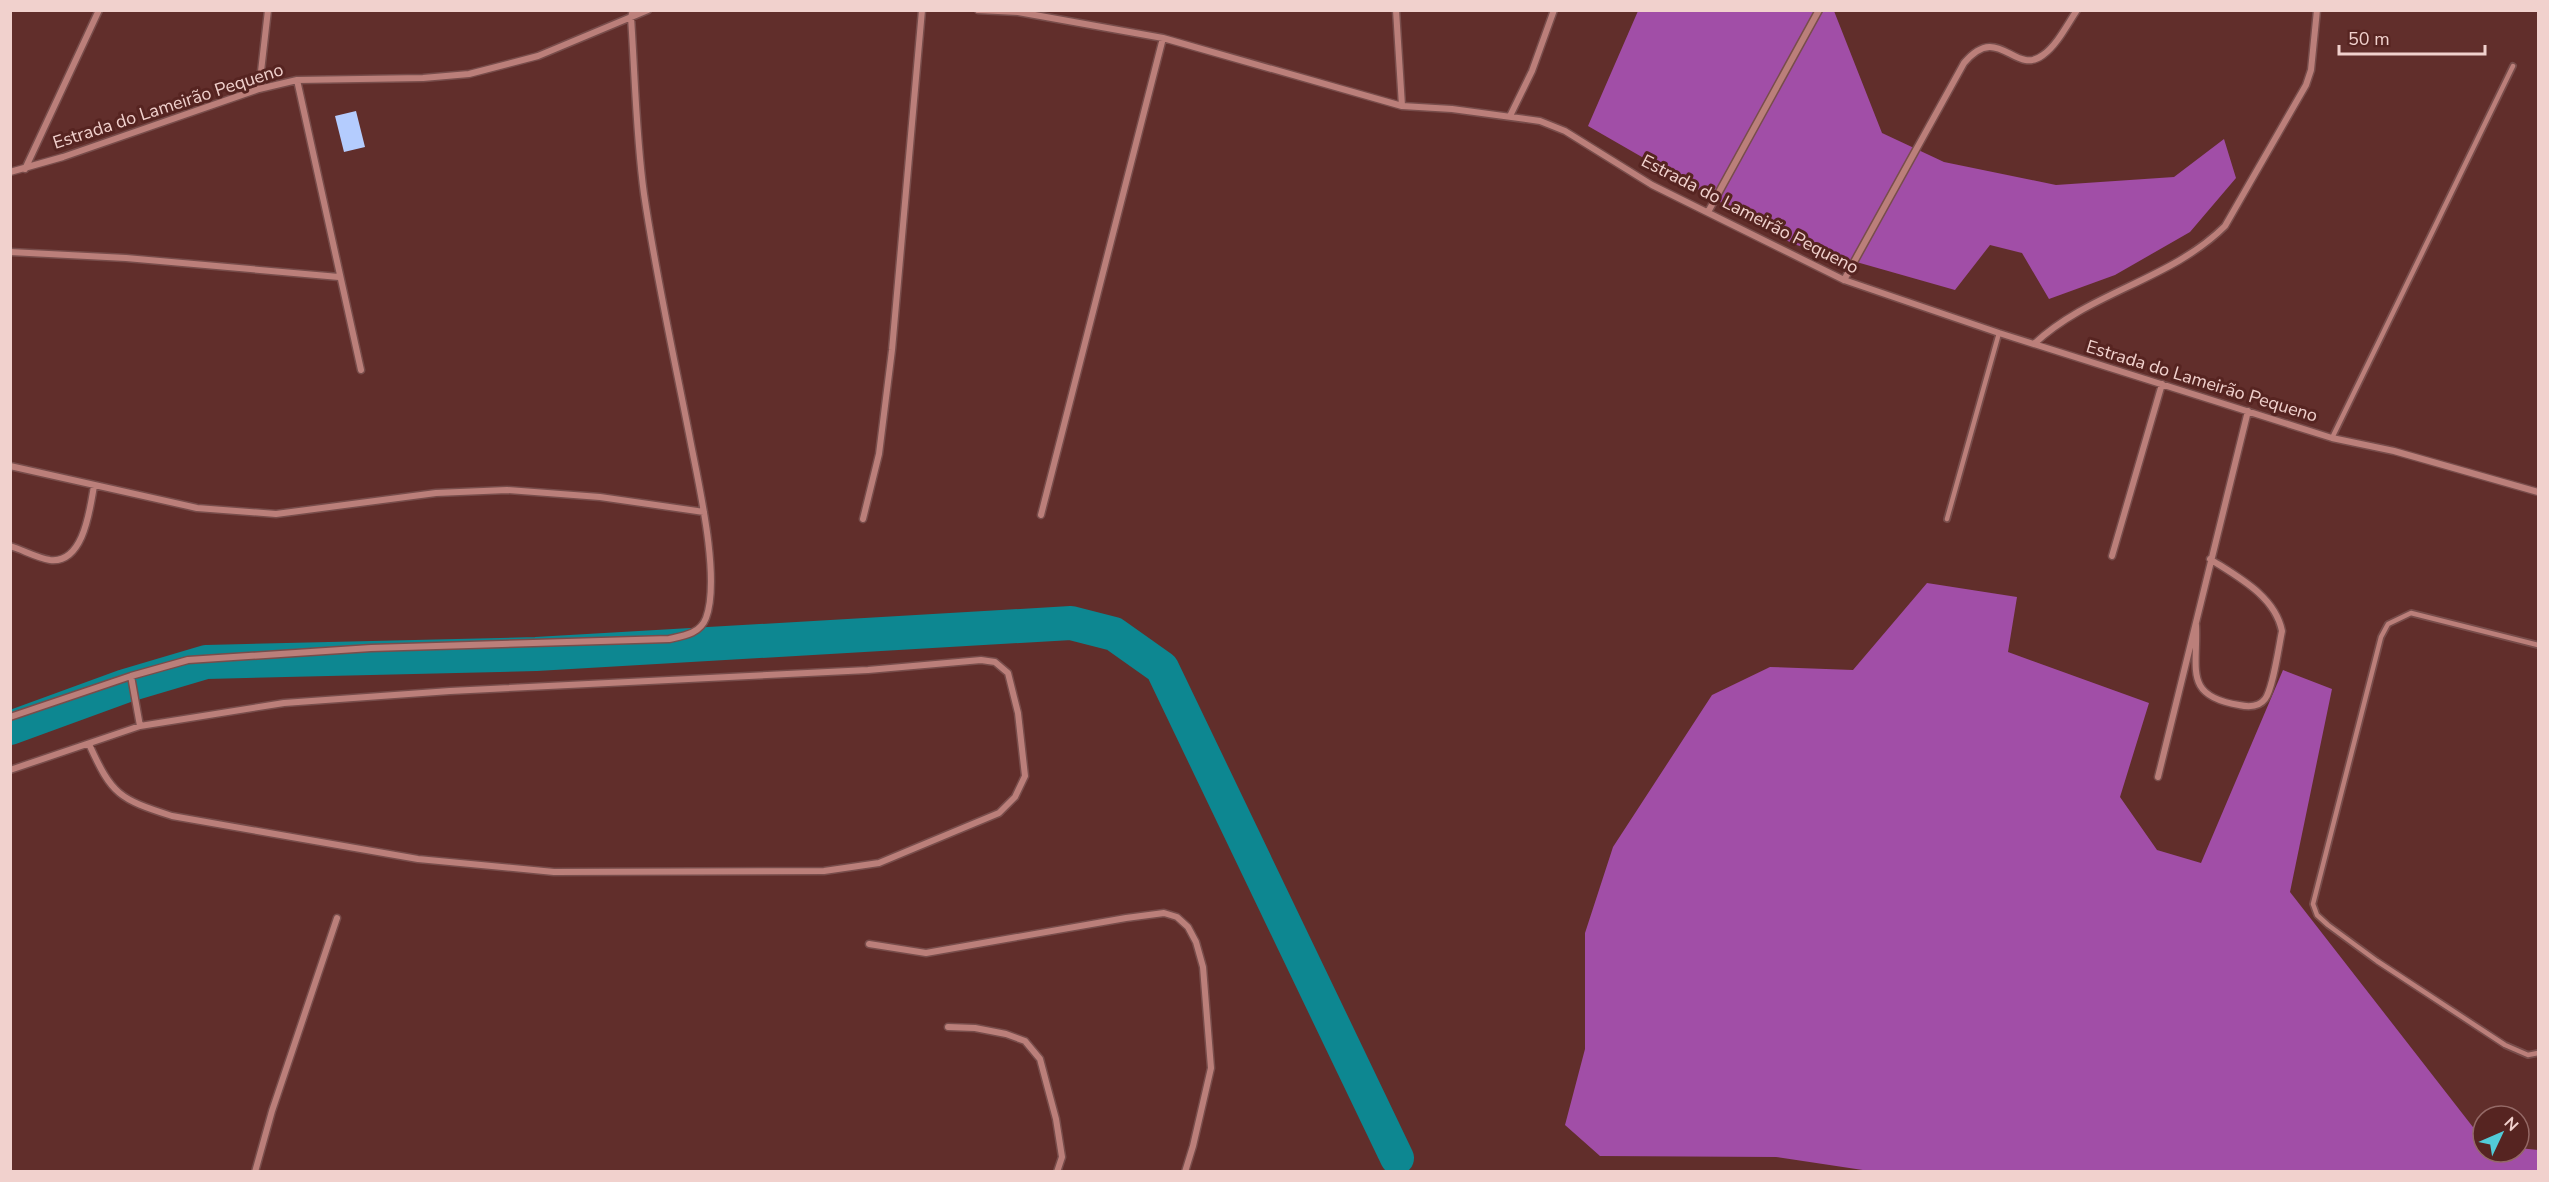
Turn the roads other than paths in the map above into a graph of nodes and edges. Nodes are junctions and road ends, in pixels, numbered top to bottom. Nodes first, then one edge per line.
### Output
1 (99, 10) edge
2 (268, 10) edge
3 (648, 10) edge
4 (922, 10) edge
5 (978, 10) edge
6 (1396, 10) edge
7 (1554, 10) edge
8 (1819, 10) edge
9 (2077, 10) edge
10 (2317, 10) edge
11 (994, 11) edge
12 (632, 14) edge
13 (1163, 38) junction
14 (2513, 66) dead end
15 (297, 80) junction
16 (259, 89) junction
17 (1402, 106) junction
18 (1510, 116) junction
19 (25, 169) junction
20 (10, 172) edge
21 (1708, 212) junction
22 (10, 252) edge
23 (339, 277) junction
24 (1844, 280) junction
25 (1999, 333) junction
26 (2034, 344) junction
27 (361, 370) dead end
28 (2162, 384) junction
29 (2248, 411) junction
30 (2332, 438) junction
31 (10, 466) edge
32 (94, 486) junction
33 (2538, 492) edge
34 (704, 512) junction
35 (1041, 515) dead end
36 (863, 519) dead end
37 (1947, 519) dead end
38 (10, 546) edge
39 (2112, 556) dead end
40 (2210, 559) junction
41 (2196, 615) junction
42 (2538, 645) edge
43 (131, 676) junction
44 (10, 717) edge
45 (140, 726) junction
46 (89, 744) junction
47 (10, 770) edge
48 (2158, 777) dead end
49 (337, 918) dead end
50 (869, 944) dead end
51 (948, 1027) dead end
52 (2538, 1053) edge
53 (255, 1172) edge
54 (1057, 1172) edge
55 (1185, 1172) edge

1 - 19 street
2 - 16 street
3 - 12 street, Estrada do Lameirão Pequeno
4 - 36 street
5 - 11 street, Estrada do Lameirão Pequeno
6 - 17 street
7 - 18 street
8 - 21 street
9 - 24 street
10 - 26 street
11 - 13 street, Estrada do Lameirão Pequeno
12 - 15 street, Estrada do Lameirão Pequeno
12 - 34 street
13 - 17 street, Estrada do Lameirão Pequeno
13 - 35 street
14 - 30 lane
15 - 16 street, Estrada do Lameirão Pequeno
15 - 23 street
16 - 19 street, Estrada do Lameirão Pequeno
17 - 18 street, Estrada do Lameirão Pequeno
18 - 21 street, Estrada do Lameirão Pequeno
19 - 20 street, Estrada do Lameirão Pequeno
21 - 24 street, Estrada do Lameirão Pequeno
22 - 23 street
23 - 27 street
24 - 25 street, Estrada do Lameirão Pequeno
25 - 26 street, Estrada do Lameirão Pequeno
25 - 37 lane
26 - 28 street, Estrada do Lameirão Pequeno
28 - 29 street, Estrada do Lameirão Pequeno
28 - 39 street
29 - 30 street, Estrada do Lameirão Pequeno
29 - 40 street
30 - 33 street, Estrada do Lameirão Pequeno
31 - 32 street
32 - 34 street
32 - 38 street
34 - 43 street
40 - 41 street
40 - 41 street
41 - 48 street
42 - 52 lane
43 - 44 street
43 - 45 street
45 - 46 street
45 - 46 street
46 - 47 street
49 - 53 street
50 - 55 street
51 - 54 street

